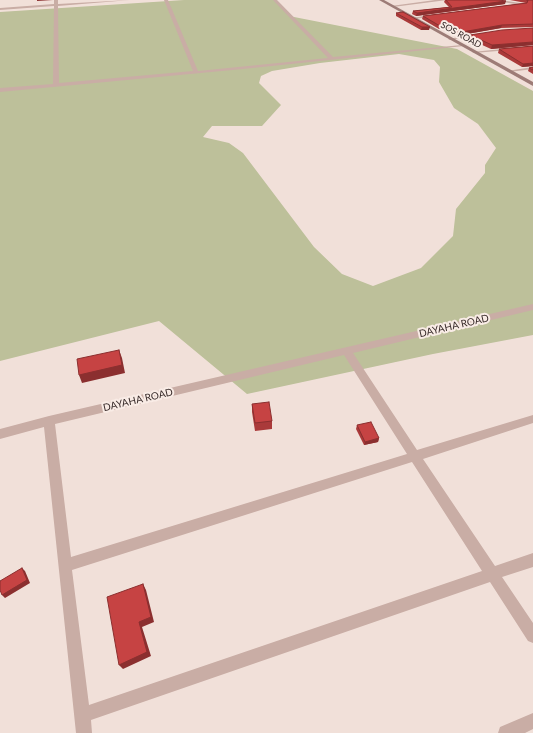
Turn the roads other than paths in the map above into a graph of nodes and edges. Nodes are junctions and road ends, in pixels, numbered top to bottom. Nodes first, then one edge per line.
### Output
1 (128, 0) edge
2 (166, 0) edge
3 (275, 0) edge
4 (381, 0) edge
5 (445, 0) edge
6 (492, 0) edge
7 (56, 2) edge
8 (393, 6) junction
9 (500, 7) edge
10 (0, 9) edge
11 (438, 15) edge
12 (414, 18) junction
13 (486, 33) edge
14 (450, 39) junction
15 (462, 46) junction
16 (533, 47) edge
17 (474, 52) junction
18 (332, 59) junction
19 (533, 68) edge
20 (509, 71) junction
21 (196, 72) junction
22 (56, 84) junction
23 (533, 84) edge
24 (0, 90) edge
25 (533, 307) edge
26 (346, 351) junction
27 (533, 419) edge
28 (49, 421) junction
29 (0, 434) edge
30 (415, 456) junction
31 (533, 560) edge
32 (65, 566) junction
33 (492, 574) junction
34 (533, 636) edge
35 (82, 715) junction
36 (533, 721) edge
37 (84, 733) edge
38 (506, 733) edge

1 - 7 street
2 - 21 street
3 - 18 street
4 - 8 street, SOS ROAD
5 - 8 street
6 - 9 street
7 - 10 street
7 - 22 street
8 - 12 street, SOS ROAD
11 - 12 street
12 - 14 street, SOS ROAD
13 - 14 street
14 - 15 street, SOS ROAD
15 - 17 street, SOS ROAD
15 - 18 street
16 - 17 street
17 - 20 street, SOS ROAD
18 - 21 street
19 - 20 street
20 - 23 street, SOS ROAD
21 - 22 street
22 - 24 street
25 - 26 street, DAYAHA ROAD
26 - 28 street, DAYAHA ROAD
26 - 30 street
27 - 30 street
28 - 29 street, DAYAHA ROAD
28 - 32 street
30 - 32 street
30 - 33 street
31 - 33 street
32 - 35 street
33 - 34 street
33 - 35 street
35 - 37 street
36 - 38 street

